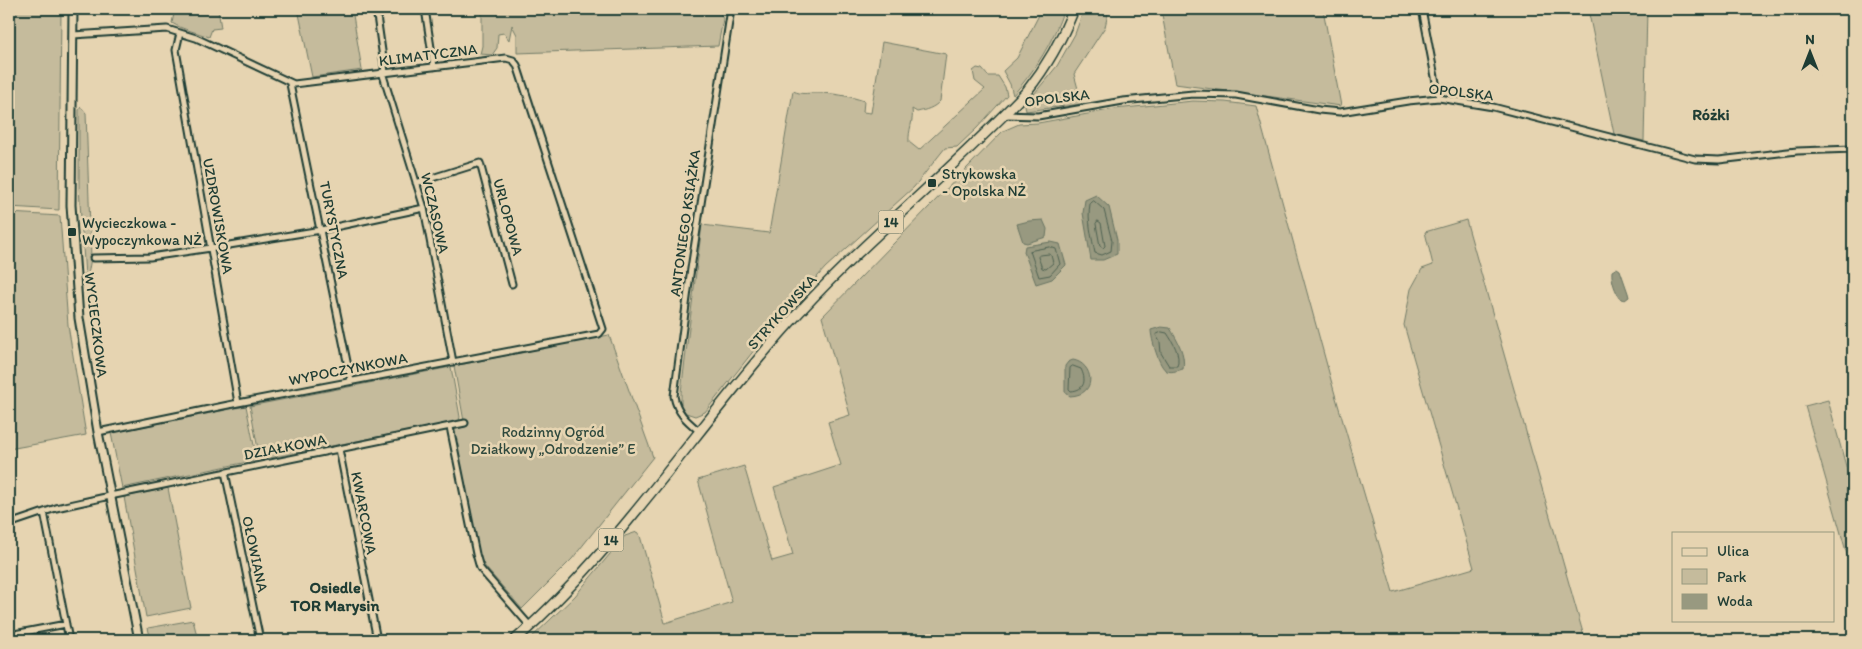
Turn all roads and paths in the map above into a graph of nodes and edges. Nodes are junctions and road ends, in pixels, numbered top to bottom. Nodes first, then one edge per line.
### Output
1 (73, 9) edge
2 (376, 9) edge
3 (425, 9) edge
4 (732, 9) edge
5 (1074, 9) edge
6 (1422, 9) edge
7 (180, 33) junction
8 (73, 35) junction
9 (434, 67) junction
10 (384, 72) junction
11 (290, 84) junction
12 (1439, 98) junction
13 (1003, 115) junction
14 (1853, 149) edge
15 (416, 182) junction
16 (424, 208) junction
17 (321, 230) junction
18 (211, 248) junction
19 (93, 258) dead end
20 (512, 284) dead end
21 (602, 331) joint
22 (453, 362) junction
23 (351, 382) junction
24 (238, 403) junction
25 (465, 424) dead end
26 (450, 427) junction
27 (98, 432) junction
28 (699, 432) junction
29 (339, 449) junction
30 (225, 472) junction
31 (110, 496) junction
32 (44, 512) junction
33 (9, 524) edge
34 (66, 624) junction
35 (530, 626) junction
36 (9, 636) edge
37 (69, 640) edge
38 (139, 640) edge
39 (260, 640) edge
40 (377, 640) edge
41 (515, 640) edge

1 - 8 street, WYCIECZKOWA
2 - 10 street, WCZASOWA
3 - 9 street
4 - 28 street, ANTONIEGO KSIĄŻKA
5 - 13 main road, STRYKOWSKA / 14
6 - 12 street
7 - 8 street
7 - 11 street
7 - 18 street, UZDROWISKOWA
8 - 27 street, WYCIECZKOWA
9 - 10 street, KLIMATYCZNA
9 - 21 street, KLIMATYCZNA
10 - 11 street, KLIMATYCZNA
10 - 15 street, WCZASOWA
11 - 17 street, TURYSTYCZNA
12 - 13 street, OPOLSKA
12 - 14 street, OPOLSKA
13 - 28 main road, STRYKOWSKA / 14
15 - 16 street, WCZASOWA
15 - 20 street, URLOPOWA
16 - 17 street
16 - 22 street, WCZASOWA
17 - 18 street
17 - 23 street, TURYSTYCZNA
18 - 19 street
18 - 24 street, UZDROWISKOWA
21 - 22 street, WYPOCZYNKOWA
22 - 23 street, WYPOCZYNKOWA
23 - 24 street, WYPOCZYNKOWA
24 - 27 street, WYPOCZYNKOWA
25 - 26 street, DZIAŁKOWA
26 - 29 street, DZIAŁKOWA
26 - 35 street
27 - 31 street, WYCIECZKOWA
28 - 35 main road, STRYKOWSKA / 14
29 - 30 street, DZIAŁKOWA
29 - 40 street, KWARCOWA
30 - 31 street, DZIAŁKOWA
30 - 39 street, OŁOWIANA
31 - 32 street, DZIAŁKOWA
31 - 38 street, WYCIECZKOWA
32 - 33 street, DZIAŁKOWA
32 - 34 street
34 - 36 street
34 - 37 street
35 - 41 main road, STRYKOWSKA / 14

